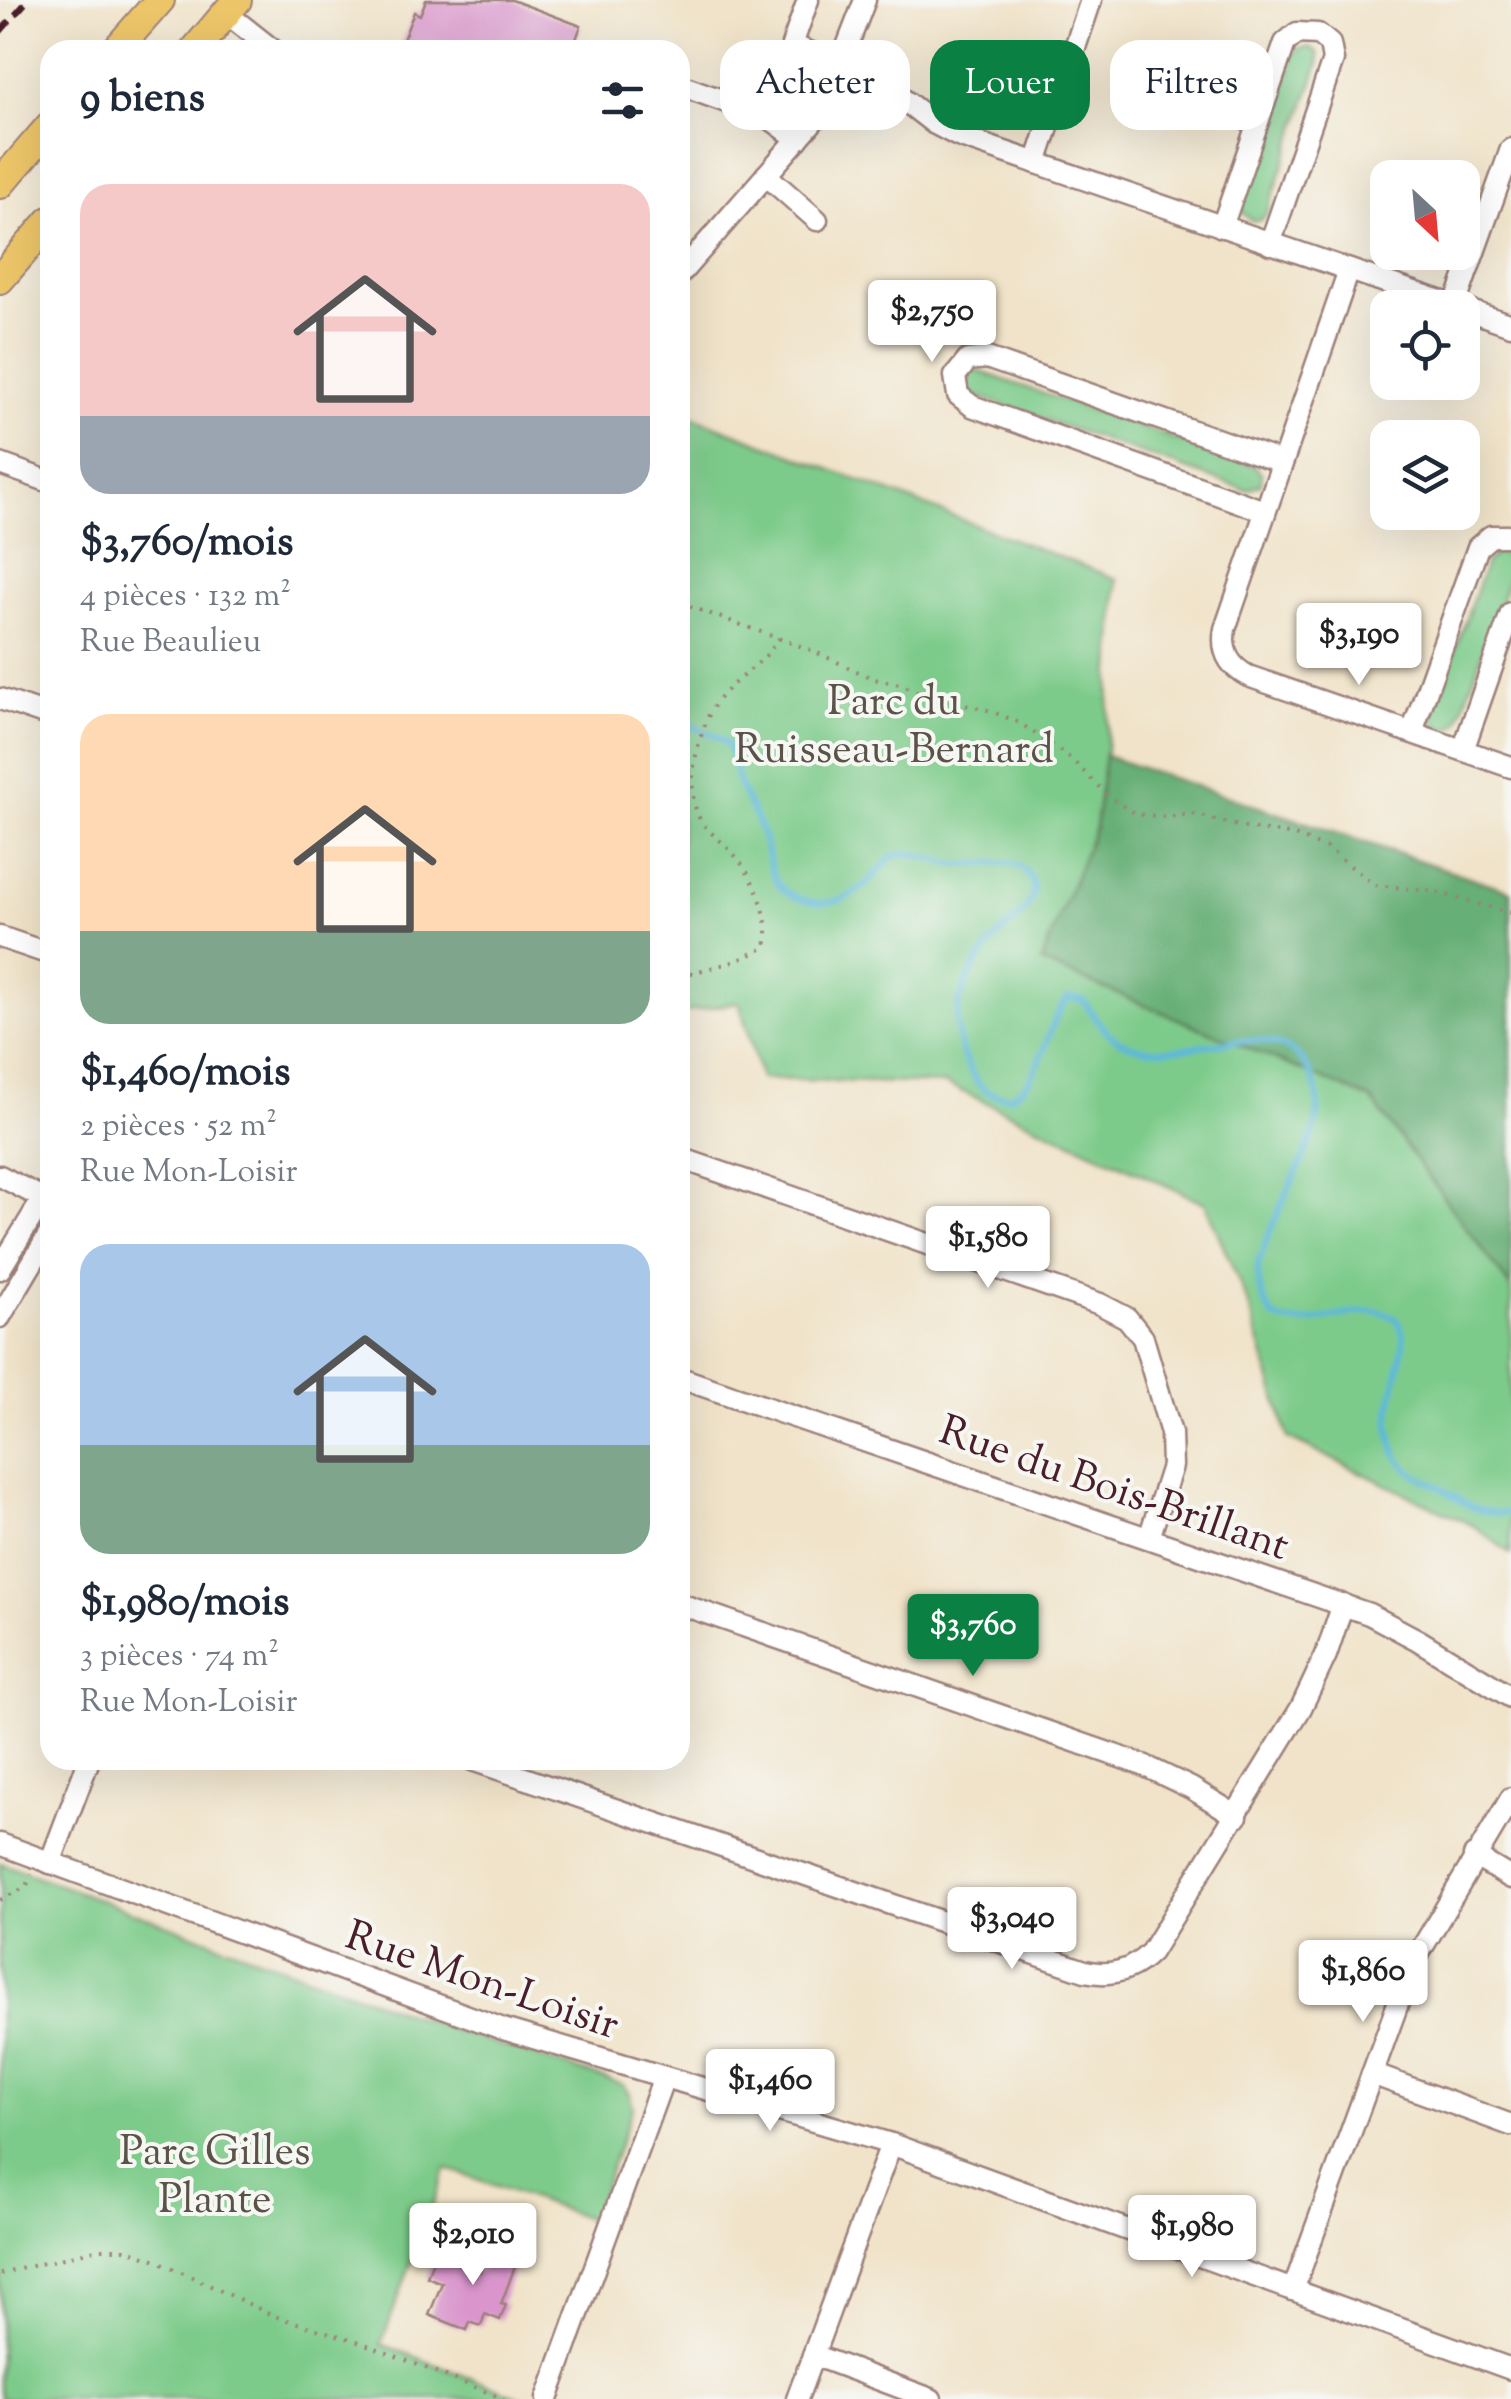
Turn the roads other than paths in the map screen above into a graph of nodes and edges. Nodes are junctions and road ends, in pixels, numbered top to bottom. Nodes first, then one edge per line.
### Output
1 (160, 0) edge
2 (808, 0) edge
3 (865, 0) edge
4 (1091, 0) edge
5 (232, 6) edge
6 (125, 40) edge
7 (203, 40) edge
8 (264, 40) edge
9 (794, 40) edge
10 (851, 40) edge
11 (690, 89) edge
12 (910, 104) edge
13 (805, 130) edge
14 (40, 138) edge
15 (798, 139) junction
16 (1511, 150) edge
17 (1036, 163) junction
18 (766, 176) junction
19 (0, 184) edge
20 (817, 220) dead end
21 (1222, 227) junction
22 (40, 233) edge
23 (1270, 244) junction
24 (690, 263) edge
25 (1349, 270) junction
26 (0, 279) edge
27 (1409, 290) edge
28 (1466, 290) edge
29 (1480, 314) edge
30 (1511, 324) edge
31 (1281, 462) junction
32 (0, 464) edge
33 (40, 478) edge
34 (1264, 511) junction
35 (1511, 536) edge
36 (1511, 613) edge
37 (0, 699) edge
38 (40, 713) edge
39 (1412, 732) junction
40 (1462, 750) junction
41 (1511, 767) edge
42 (0, 936) edge
43 (40, 950) edge
44 (690, 1161) edge
45 (0, 1176) edge
46 (40, 1192) edge
47 (40, 1207) edge
48 (40, 1250) edge
49 (0, 1269) edge
50 (0, 1317) edge
51 (690, 1381) edge
52 (1150, 1538) junction
53 (1343, 1604) junction
54 (690, 1607) edge
55 (1511, 1697) edge
56 (85, 1770) edge
57 (501, 1770) edge
58 (1511, 1798) edge
59 (1236, 1816) junction
60 (0, 1844) edge
61 (1474, 1856) junction
62 (50, 1863) junction
63 (1511, 1878) edge
64 (1372, 2074) junction
65 (664, 2076) junction
66 (1511, 2125) edge
67 (891, 2144) junction
68 (1293, 2290) junction
69 (813, 2355) junction
70 (1511, 2369) edge
71 (548, 2399) edge
72 (797, 2399) edge
73 (931, 2399) edge

1 - 6 main road
2 - 9 street
3 - 10 street
4 - 17 street
5 - 7 main road
5 - 8 street
11 - 15 street
12 - 17 street
13 - 15 street
14 - 19 main road
15 - 18 street
16 - 28 street
17 - 21 street
18 - 20 street
18 - 24 street
21 - 23 street
21 - 23 street
22 - 26 main road
23 - 25 street
25 - 27 street
25 - 31 street
29 - 30 street
31 - 34 street
31 - 34 street
32 - 33 street
34 - 39 street
35 - 39 street
36 - 40 street
37 - 38 street
39 - 40 street
40 - 41 street
42 - 43 street
44 - 52 street
45 - 46 street
47 - 49 street
48 - 50 street
51 - 52 street, Rue du Bois-Brillant
52 - 53 street, Rue du Bois-Brillant
53 - 55 street, Rue du Bois-Brillant
53 - 59 street
54 - 59 street
56 - 62 street
57 - 59 street
58 - 61 street
60 - 62 street, Rue Mon-Loisir
61 - 63 street
61 - 64 street
62 - 65 street, Rue Mon-Loisir
64 - 66 street
64 - 68 street
65 - 67 street, Rue Mon-Loisir
65 - 71 street
67 - 68 street, Rue Mon-Loisir
67 - 69 street
68 - 70 street, Rue Mon-Loisir
69 - 72 street
69 - 73 street

